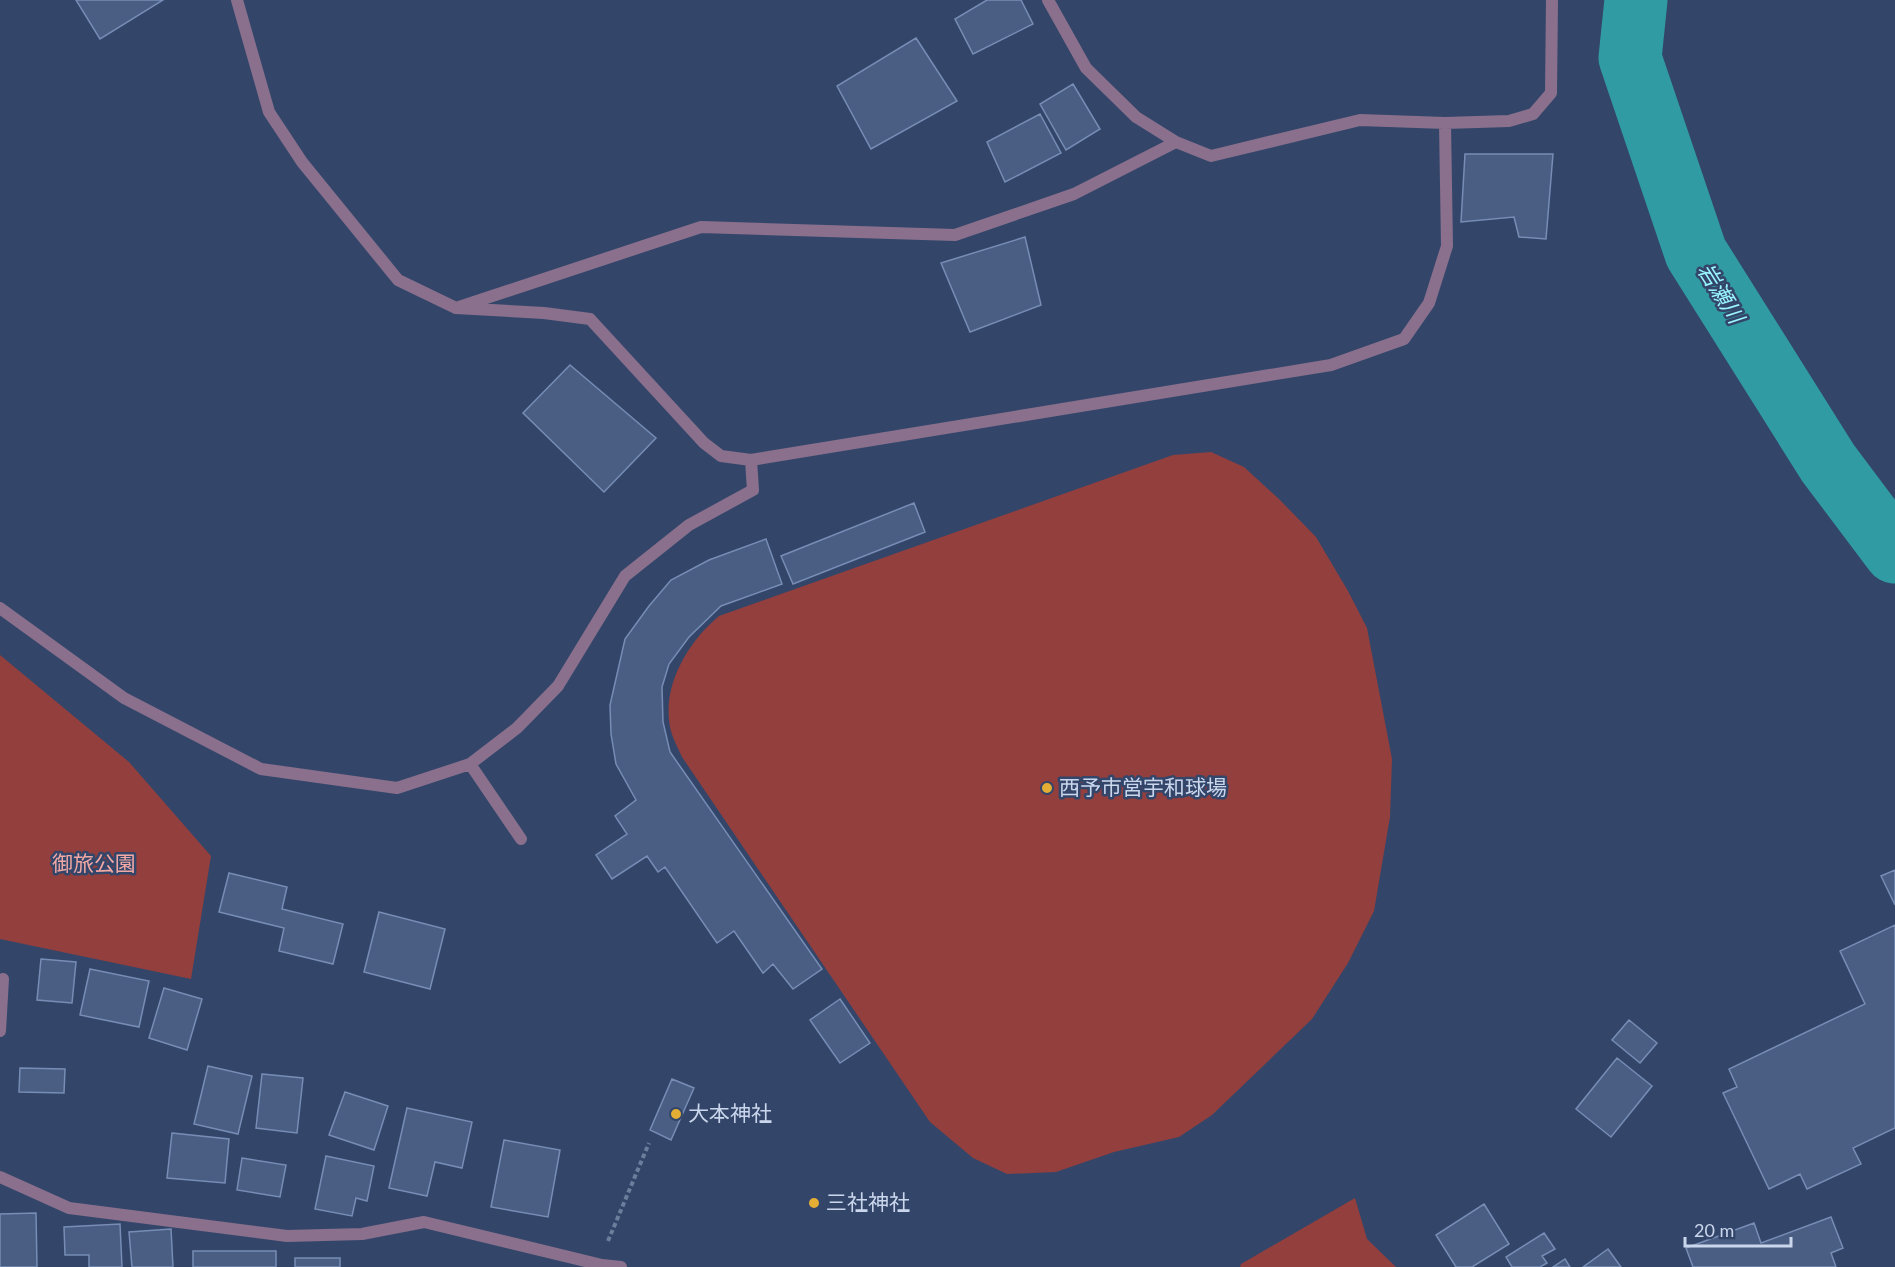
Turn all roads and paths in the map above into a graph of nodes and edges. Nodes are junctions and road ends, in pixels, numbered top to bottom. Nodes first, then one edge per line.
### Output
1 (237, 0) edge
2 (1048, 0) edge
3 (1552, 0) edge
4 (1445, 123) junction
5 (1176, 142) junction
6 (456, 308) junction
7 (752, 460) junction
8 (0, 608) edge
9 (470, 764) junction
10 (521, 839) dead end
11 (3, 979) dead end
12 (0, 1031) edge
13 (649, 1143) dead end
14 (0, 1177) edge
15 (606, 1244) dead end
16 (602, 1266) edge
17 (621, 1267) edge

1 - 6 street
2 - 5 street
3 - 4 street
4 - 5 street
4 - 7 street
5 - 6 street
6 - 7 street
7 - 9 street
8 - 9 street
9 - 10 street
11 - 12 street
13 - 15 path
14 - 16 street
16 - 17 street

